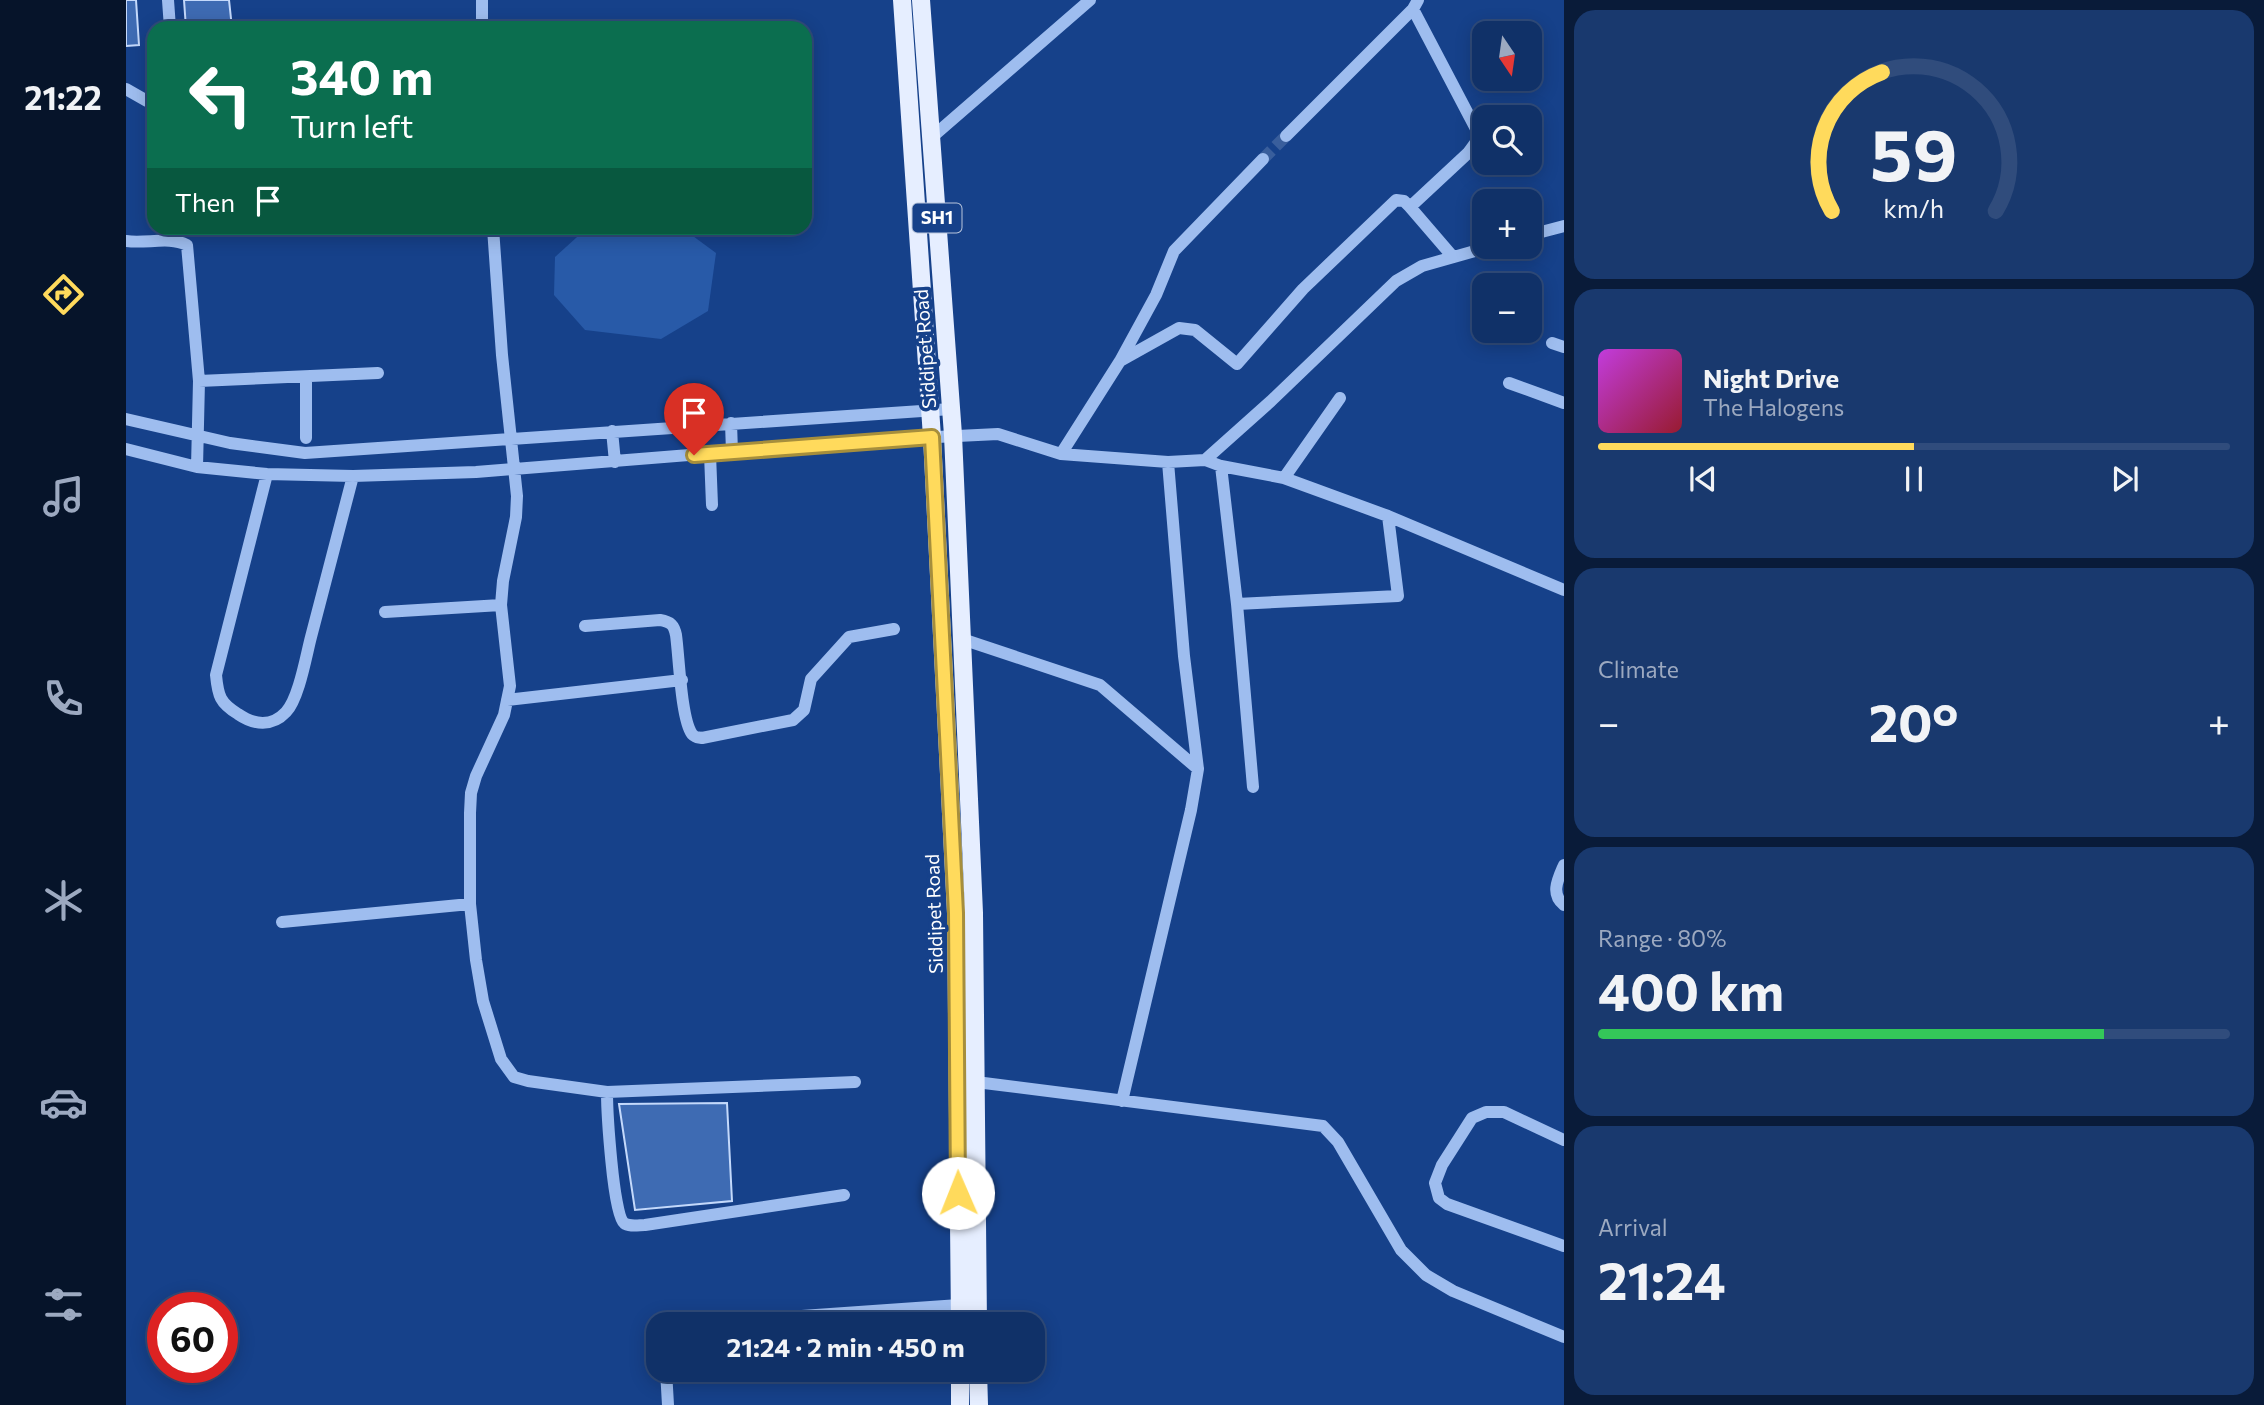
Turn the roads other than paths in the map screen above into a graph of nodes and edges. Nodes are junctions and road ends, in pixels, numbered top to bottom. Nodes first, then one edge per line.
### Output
1 (168, 0) edge
2 (482, 0) edge
3 (902, 0) edge
4 (921, 0) edge
5 (1090, 0) edge
6 (1415, 4) edge
7 (170, 21) edge
8 (482, 21) edge
9 (126, 89) edge
10 (147, 101) edge
11 (1286, 136) tunnel mouth
12 (931, 138) junction
13 (1263, 159) tunnel mouth
14 (1410, 207) junction
15 (1564, 226) edge
16 (1542, 232) edge
17 (494, 235) edge
18 (126, 241) edge
19 (1472, 252) edge
20 (1453, 257) junction
21 (1120, 361) junction
22 (377, 373) dead end
23 (306, 377) junction
24 (199, 381) junction
25 (1509, 383) dead end
26 (1340, 397) dead end
27 (1564, 404) edge
28 (951, 409) junction
29 (930, 410) junction
30 (126, 419) edge
31 (731, 423) junction
32 (612, 431) junction
33 (953, 435) junction
34 (198, 436) junction
35 (932, 437) junction
36 (306, 438) dead end
37 (510, 438) junction
38 (126, 449) edge
39 (733, 452) junction
40 (710, 454) junction
41 (1061, 454) junction
42 (1205, 460) junction
43 (615, 462) junction
44 (1168, 462) junction
45 (1221, 466) junction
46 (197, 467) junction
47 (513, 470) junction
48 (267, 474) junction
49 (353, 476) junction
50 (1284, 478) junction
51 (712, 505) dead end
52 (1388, 516) junction
53 (1564, 590) edge
54 (1237, 604) junction
55 (501, 605) junction
56 (385, 612) dead end
57 (585, 626) dead end
58 (894, 629) dead end
59 (962, 639) junction
60 (681, 680) junction
61 (507, 700) junction
62 (1198, 769) junction
63 (1253, 787) dead end
64 (1564, 865) edge
65 (470, 904) junction
66 (1564, 905) edge
67 (282, 922) dead end
68 (856, 1082) dead end
69 (976, 1082) junction
70 (607, 1092) junction
71 (1122, 1101) junction
72 (1564, 1140) edge
73 (844, 1195) dead end
74 (1564, 1246) edge
75 (959, 1305) junction
76 (859, 1312) edge
77 (959, 1312) edge
78 (978, 1312) edge
79 (1564, 1337) edge
80 (667, 1382) edge
81 (960, 1382) edge
82 (978, 1382) edge
83 (668, 1405) edge
84 (960, 1405) edge
85 (979, 1405) edge

1 - 7 street
2 - 8 street
3 - 29 main road, Siddipet Road / SH1
4 - 12 main road, Siddipet Road / SH1
5 - 12 street
6 - 11 street
6 - 14 street
9 - 10 street
12 - 28 main road, Siddipet Road / SH1
13 - 21 street
14 - 20 street
14 - 21 street
15 - 16 street
17 - 37 street
18 - 24 street
19 - 20 street
20 - 42 street
21 - 41 street
22 - 23 street
23 - 24 street
23 - 36 street
24 - 34 street
25 - 27 street
26 - 50 street
28 - 29 street
28 - 33 main road, Siddipet Road / SH1
29 - 31 street
29 - 35 main road, Siddipet Road / SH1
30 - 34 street
31 - 32 street
31 - 39 street
32 - 37 street
32 - 43 street
33 - 35 street
33 - 41 street
33 - 59 main road, Siddipet Road / SH1
34 - 37 street
34 - 46 street
35 - 39 street
35 - 75 main road, Siddipet Road / SH1
37 - 47 street
38 - 46 street
39 - 40 street
40 - 43 street
40 - 51 street
41 - 44 street
42 - 44 street
42 - 45 street
43 - 47 street
44 - 62 street
45 - 50 street
45 - 54 street
46 - 48 street
47 - 49 street
47 - 55 street
48 - 49 street
48 - 49 street
50 - 52 street
52 - 53 street
52 - 54 street
54 - 63 street
55 - 56 street
55 - 61 street
57 - 60 street
58 - 60 street
59 - 62 street
59 - 69 main road, Siddipet Road / SH1
60 - 61 street
61 - 65 street
62 - 71 street
64 - 66 street
65 - 67 street
65 - 70 street
68 - 70 street
69 - 71 street
69 - 78 main road, Siddipet Road / SH1
70 - 73 street
71 - 79 street
72 - 74 street
75 - 76 street
75 - 77 main road, Siddipet Road / SH1
80 - 83 street
81 - 84 main road
82 - 85 main road

